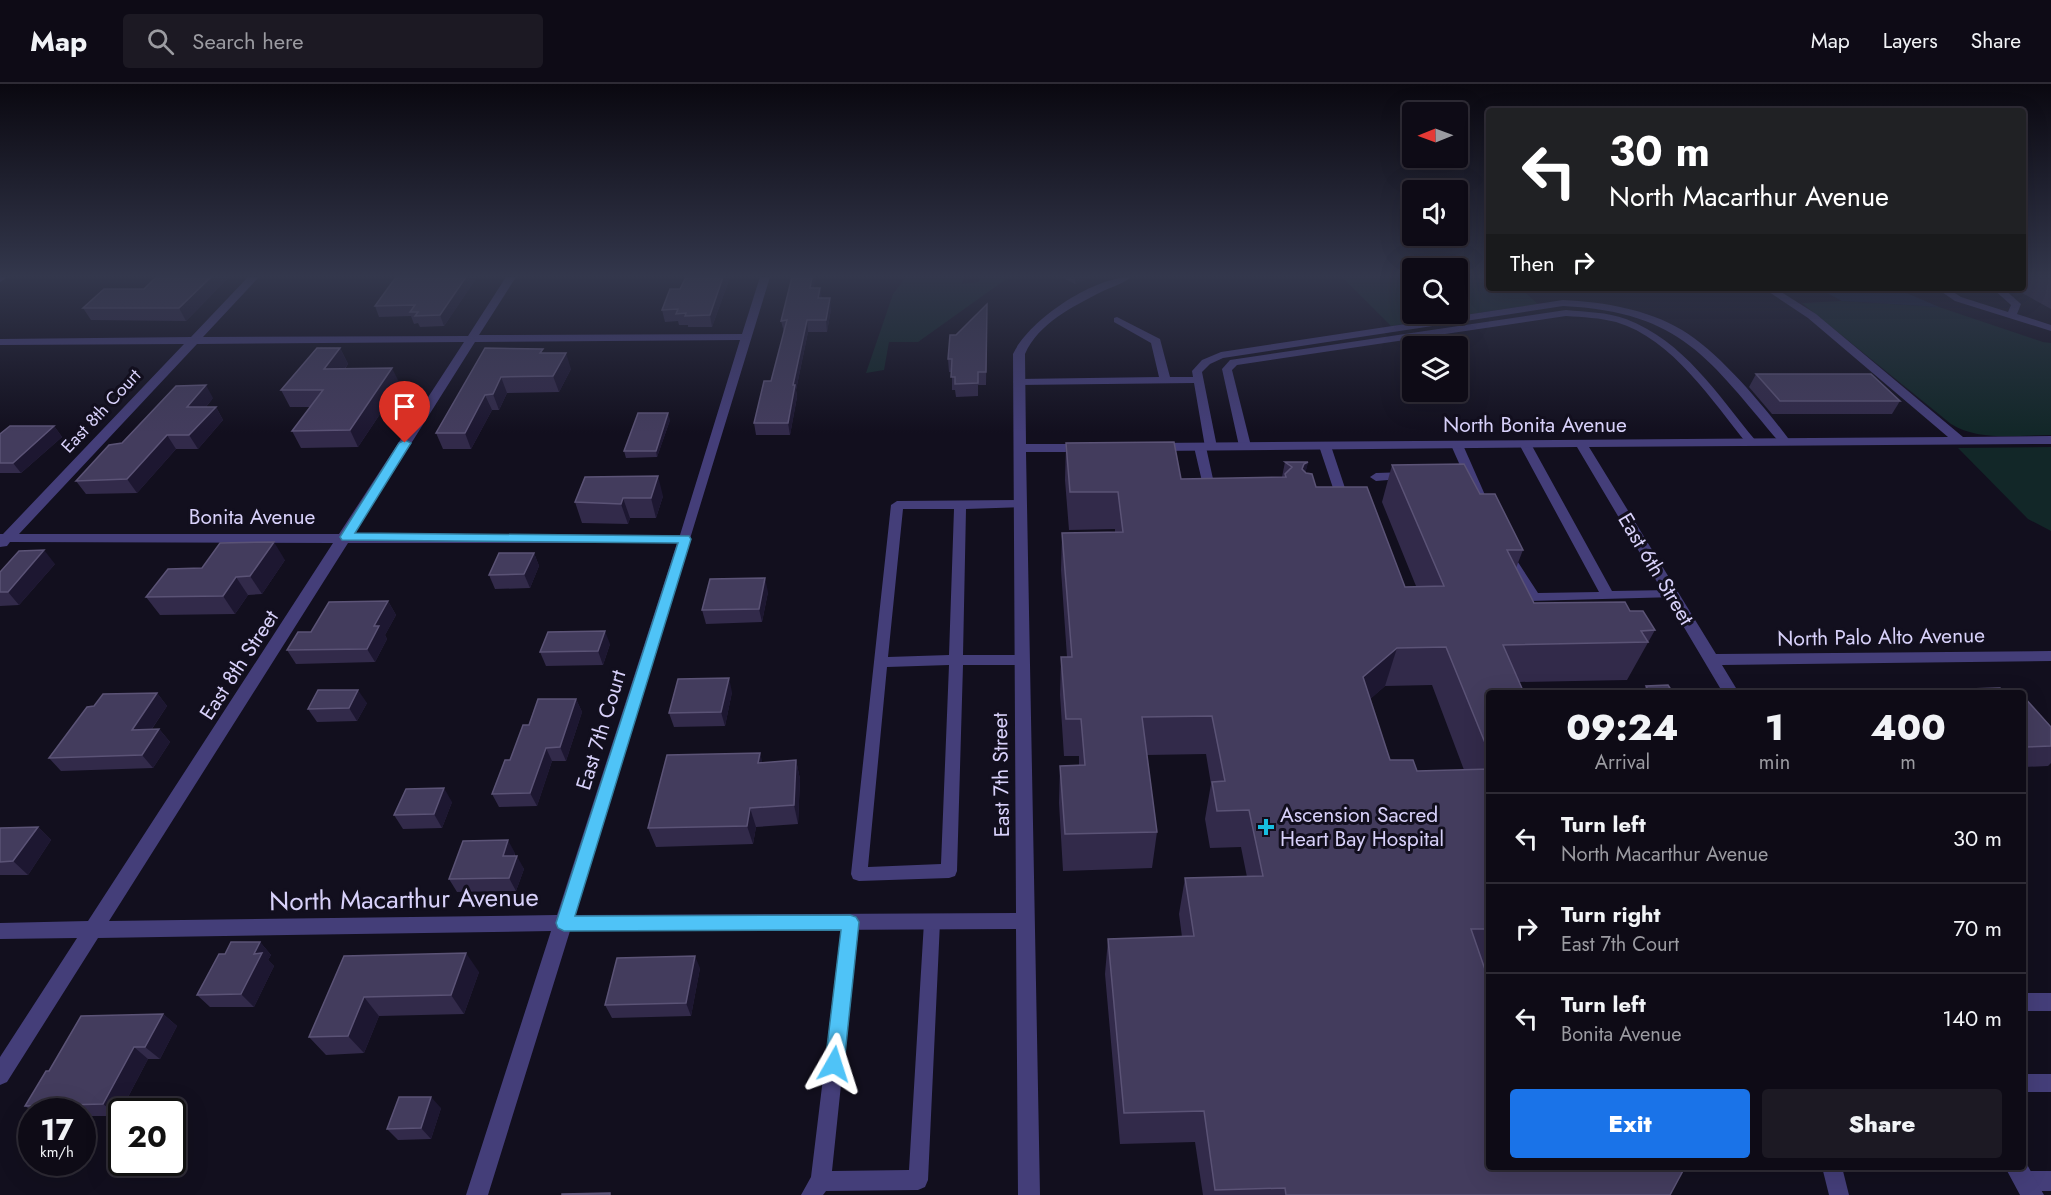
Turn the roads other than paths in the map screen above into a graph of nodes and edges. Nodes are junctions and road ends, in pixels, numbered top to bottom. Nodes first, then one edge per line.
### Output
1 (204, 329) edge
2 (477, 329) edge
3 (749, 329) edge
4 (1038, 329) edge
5 (1133, 329) edge
6 (1386, 329) edge
7 (1459, 329) edge
8 (1637, 329) edge
9 (1668, 329) edge
10 (1827, 329) edge
11 (746, 337) junction
12 (193, 340) junction
13 (470, 340) junction
14 (0, 342) edge
15 (1165, 380) junction
16 (1198, 380) junction
17 (1018, 382) junction
18 (2051, 440) edge
19 (1960, 441) junction
20 (1752, 442) junction
21 (1785, 442) junction
22 (1525, 444) junction
23 (1581, 444) junction
24 (1457, 445) junction
25 (1325, 446) junction
26 (1143, 447) edge
27 (1206, 447) junction
28 (1245, 447) junction
29 (1020, 448) junction
30 (1098, 448) edge
31 (1423, 476) edge
32 (1376, 477) dead end
33 (1224, 500) edge
34 (1323, 503) edge
35 (1482, 503) edge
36 (1020, 504) junction
37 (960, 505) junction
38 (346, 537) junction
39 (685, 539) junction
40 (2, 540) edge
41 (1503, 547) edge
42 (1671, 594) junction
43 (1608, 596) junction
44 (2051, 656) edge
45 (956, 660) junction
46 (1022, 660) junction
47 (1711, 660) junction
48 (882, 662) junction
49 (1729, 690) edge
50 (1026, 921) junction
51 (850, 922) junction
52 (933, 922) junction
53 (564, 923) junction
54 (0, 931) edge
55 (92, 932) junction
56 (2026, 1002) edge
57 (2051, 1002) edge
58 (0, 1075) edge
59 (2026, 1083) edge
60 (2051, 1083) edge
61 (1833, 1170) edge
62 (2051, 1180) edge
63 (2024, 1181) edge
64 (816, 1188) edge
65 (477, 1195) edge
66 (1029, 1195) edge
67 (1839, 1195) edge

1 - 12 street, East 8th Court
2 - 13 street, East 8th Street
3 - 11 street, East 7th Court
4 - 17 street, East 7th Street
5 - 15 lane
6 - 16 lane
7 - 28 lane
8 - 20 lane
9 - 21 lane
10 - 19 street
11 - 13 street
11 - 39 street, East 7th Court
12 - 13 street
12 - 14 street
12 - 40 street, East 8th Court
13 - 38 street, East 8th Street
15 - 16 lane
15 - 17 lane
16 - 27 lane
17 - 29 street, East 7th Street
18 - 19 street, North Bonita Avenue
19 - 21 street, North Bonita Avenue
20 - 21 street, North Bonita Avenue
20 - 23 street, North Bonita Avenue
22 - 23 street, North Bonita Avenue
22 - 24 street, North Bonita Avenue
22 - 43 lane
23 - 42 street, East 6th Street
24 - 25 street, North Bonita Avenue
24 - 35 lane
25 - 28 street, North Bonita Avenue
25 - 34 lane
26 - 27 street, North Bonita Avenue
27 - 28 street, North Bonita Avenue
27 - 33 lane
29 - 30 street
29 - 36 street, East 7th Street
31 - 32 lane
36 - 37 lane
36 - 46 street, East 7th Street
37 - 45 lane
37 - 48 lane
38 - 39 street, Bonita Avenue
38 - 40 street, Bonita Avenue
38 - 55 street, East 8th Street
39 - 53 street, East 7th Court
41 - 43 lane
42 - 43 lane
42 - 47 street, East 6th Street
44 - 47 street, North Palo Alto Avenue
45 - 46 lane
45 - 48 lane
45 - 48 lane
46 - 50 street, East 7th Street
47 - 49 street, East 6th Street
50 - 52 street, North Macarthur Avenue
50 - 66 street, East 7th Street
51 - 52 street, North Macarthur Avenue
51 - 53 street, North Macarthur Avenue
51 - 64 lane
52 - 64 lane
53 - 55 street, North Macarthur Avenue
53 - 65 street, East 7th Court
54 - 55 street, North Macarthur Avenue
55 - 58 street, East 8th Street
56 - 57 street
59 - 60 lane
61 - 67 lane
62 - 63 lane

